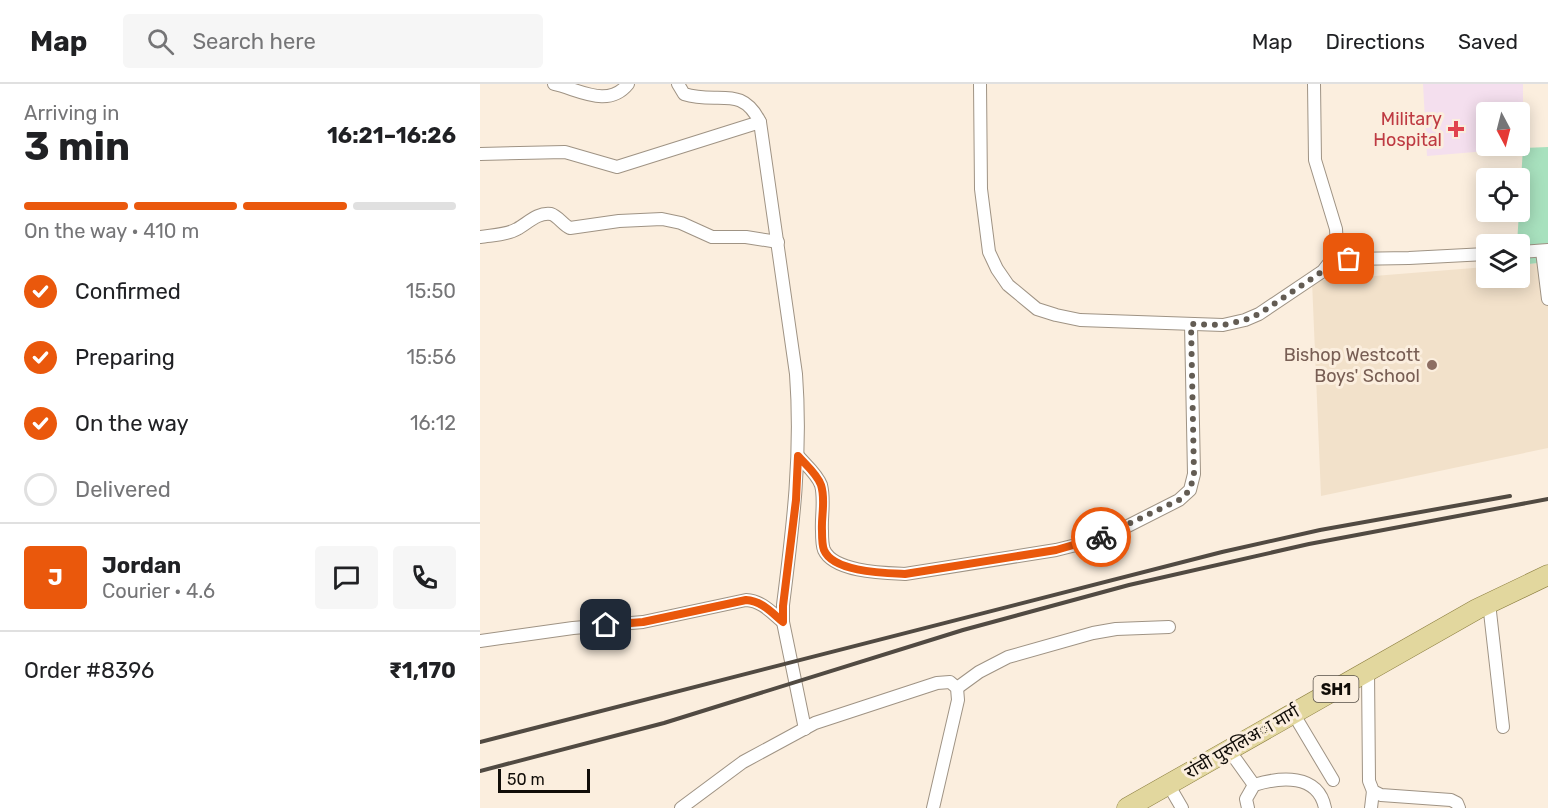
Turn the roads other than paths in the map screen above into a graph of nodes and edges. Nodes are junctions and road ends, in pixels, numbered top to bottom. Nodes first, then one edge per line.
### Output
1 (555, 84) edge
2 (628, 84) edge
3 (678, 84) edge
4 (980, 84) edge
5 (1314, 84) edge
6 (760, 122) junction
7 (480, 154) edge
8 (480, 228) edge
9 (486, 236) edge
10 (778, 242) junction
11 (1545, 250) edge
12 (1530, 251) edge
13 (1476, 255) edge
14 (1323, 271) junction
15 (1548, 298) edge
16 (1191, 324) junction
17 (798, 456) junction
18 (1548, 574) edge
19 (1489, 603) junction
20 (783, 622) junction
21 (1169, 627) dead end
22 (480, 641) edge
23 (1368, 671) junction
24 (957, 688) junction
25 (1293, 713) junction
26 (1503, 726) dead end
27 (805, 729) junction
28 (1229, 750) junction
29 (1333, 780) dead end
30 (1168, 784) junction
31 (1254, 785) junction
32 (1373, 791) junction
33 (681, 808) edge
34 (933, 808) edge
35 (1126, 808) edge
36 (1182, 808) edge
37 (1248, 808) edge
38 (1325, 808) edge
39 (1371, 808) edge
40 (1459, 808) edge

1 - 2 street
3 - 6 street
4 - 16 street
5 - 14 street
6 - 7 street
6 - 10 street
8 - 9 street
9 - 10 street
10 - 17 street
11 - 12 street
11 - 15 street
13 - 14 street
14 - 16 street
16 - 17 street
17 - 20 street
18 - 19 main road, रांची पुरुलिअा मार्ग / SH1
19 - 23 main road, रांची पुरुलिअा मार्ग / SH1
19 - 26 street
20 - 22 street
20 - 27 street
21 - 24 street
23 - 25 main road, रांची पुरुलिअा मार्ग / SH1
23 - 32 street
24 - 27 street
24 - 34 street
25 - 28 main road, रांची पुरुलिअा मार्ग / SH1
25 - 29 street
27 - 33 street
28 - 30 main road, रांची पुरुलिअा मार्ग / SH1
28 - 31 street
30 - 35 main road, रांची पुरुलिअा मार्ग / SH1
30 - 36 street
31 - 37 street
31 - 38 street
32 - 39 street
32 - 40 street

